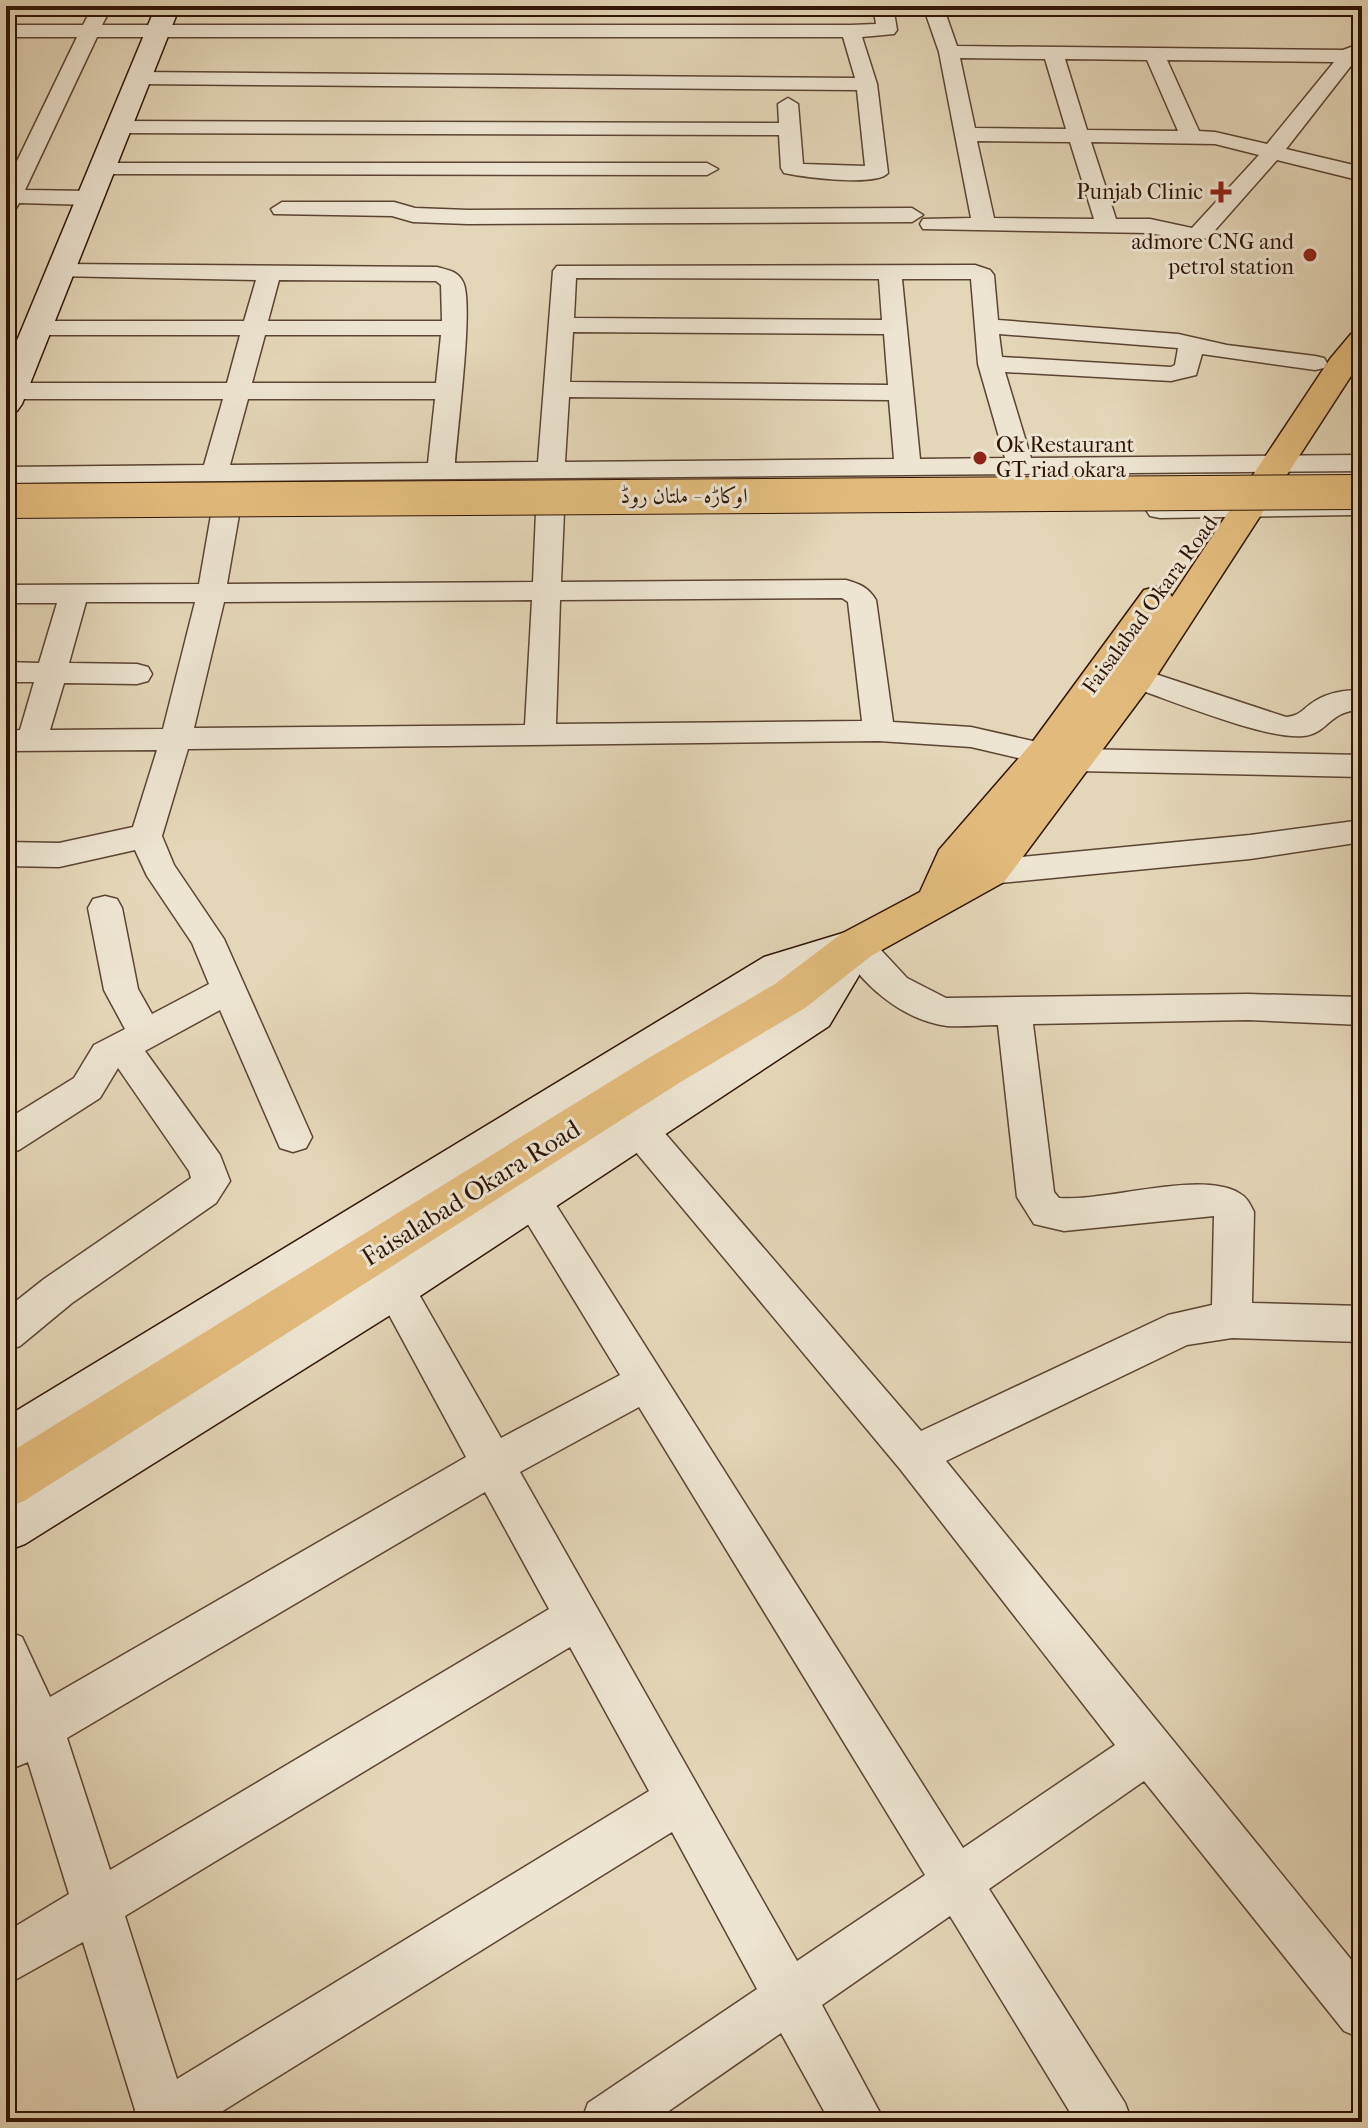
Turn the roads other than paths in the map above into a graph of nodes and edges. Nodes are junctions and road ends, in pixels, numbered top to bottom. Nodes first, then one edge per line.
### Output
1 (101, 6) edge
2 (168, 6) edge
3 (514, 6) edge
4 (883, 6) edge
5 (933, 6) edge
6 (90, 30) junction
7 (6, 31) edge
8 (157, 31) junction
9 (333, 31) junction
10 (510, 31) junction
11 (851, 31) junction
12 (949, 52) junction
13 (1053, 53) junction
14 (1154, 53) junction
15 (1356, 54) edge
16 (137, 78) junction
17 (319, 80) junction
18 (502, 81) junction
19 (787, 83) junction
20 (867, 84) junction
21 (305, 126) junction
22 (118, 127) junction
23 (700, 128) junction
24 (789, 129) junction
25 (966, 134) junction
26 (1078, 135) junction
27 (1191, 136) junction
28 (1273, 151) junction
29 (100, 169) junction
30 (471, 169) junction
31 (707, 169) junction
32 (1362, 174) edge
33 (91, 198) junction
34 (8, 200) edge
35 (282, 209) dead end
36 (716, 216) junction
37 (468, 217) junction
38 (984, 225) junction
39 (1107, 226) junction
40 (62, 271) junction
41 (270, 271) junction
42 (890, 272) junction
43 (1362, 305) edge
44 (559, 325) junction
45 (985, 326) junction
46 (896, 327) junction
47 (36, 328) junction
48 (254, 328) junction
49 (454, 328) junction
50 (1191, 344) junction
51 (1345, 358) edge
52 (990, 364) junction
53 (556, 389) junction
54 (238, 391) junction
55 (446, 391) junction
56 (901, 393) junction
57 (8, 395) edge
58 (1264, 463) junction
59 (1362, 463) edge
60 (908, 468) junction
61 (1021, 468) junction
62 (441, 470) junction
63 (551, 470) junction
64 (215, 473) junction
65 (6, 475) edge
66 (1362, 478) edge
67 (6, 485) edge
68 (1362, 492) edge
69 (6, 501) edge
70 (1362, 508) edge
71 (1234, 510) junction
72 (550, 512) junction
73 (6, 515) edge
74 (225, 515) junction
75 (547, 590) junction
76 (212, 591) junction
77 (74, 593) junction
78 (6, 594) edge
79 (6, 672) edge
80 (52, 673) junction
81 (137, 674) dead end
82 (1137, 678) junction
83 (1362, 700) edge
84 (879, 731) junction
85 (540, 735) junction
86 (176, 739) junction
87 (19, 741) edge
88 (1060, 756) junction
89 (1362, 766) edge
90 (1362, 831) edge
91 (146, 836) junction
92 (6, 854) edge
93 (990, 872) junction
94 (936, 902) junction
95 (105, 908) dead end
96 (856, 945) junction
97 (229, 989) junction
98 (1362, 1011) edge
99 (1014, 1012) junction
100 (134, 1040) junction
101 (638, 1128) junction
102 (293, 1137) dead end
103 (6, 1139) edge
104 (531, 1197) junction
105 (394, 1287) junction
106 (1232, 1320) junction
107 (1362, 1324) edge
108 (6, 1333) edge
109 (646, 1382) junction
110 (11, 1433) edge
111 (915, 1455) junction
112 (494, 1464) junction
113 (6, 1484) edge
114 (6, 1526) edge
115 (579, 1616) junction
116 (6, 1653) edge
117 (24, 1739) edge
118 (1149, 1750) junction
119 (681, 1799) junction
120 (955, 1882) junction
121 (97, 1908) junction
122 (6, 1960) edge
123 (791, 1996) junction
124 (1362, 2013) edge
125 (161, 2120) edge
126 (607, 2122) edge
127 (859, 2122) edge
128 (1106, 2122) edge

1 - 6 street
2 - 8 main road
3 - 10 street
4 - 11 street
5 - 12 street
6 - 7 street
6 - 8 street
6 - 34 street
8 - 9 street
8 - 16 main road
9 - 10 street
9 - 17 street
10 - 11 street
10 - 18 street
11 - 20 street
12 - 13 street
12 - 25 street
13 - 14 street
13 - 26 street
14 - 15 street
14 - 27 street
15 - 28 street
16 - 17 street
16 - 22 main road
17 - 18 street
17 - 21 street
18 - 19 street
19 - 20 street
19 - 24 street
20 - 24 street
21 - 22 street
21 - 23 street
22 - 29 main road
23 - 24 street
23 - 31 street
25 - 26 street
25 - 38 street
26 - 27 street
26 - 39 street
27 - 28 street
28 - 32 street
28 - 39 street
29 - 30 street
29 - 33 main road
30 - 31 street
30 - 37 street
31 - 36 street
33 - 34 street
33 - 40 main road
35 - 37 street
36 - 37 street
36 - 38 street
38 - 39 street
40 - 41 street
40 - 47 main road
41 - 48 street
41 - 49 street
42 - 44 street
42 - 45 street
42 - 46 street
43 - 51 main road, Faisalabad Okara Road
44 - 46 street
44 - 53 street
45 - 50 street
45 - 52 street
46 - 56 street
47 - 48 street
47 - 57 main road
48 - 49 street
48 - 54 street
49 - 55 street
50 - 51 street
50 - 52 street
51 - 58 main road, Faisalabad Okara Road
52 - 61 street
53 - 56 street
53 - 63 street
54 - 55 street
54 - 57 street
54 - 64 street
55 - 62 street
56 - 60 street
58 - 59 street
58 - 61 street
58 - 71 main road, Faisalabad Okara Road
60 - 61 street
60 - 63 street
62 - 63 street
62 - 64 street
64 - 65 street
66 - 67 main road, اوکاڑہ - ملتان روڈ
68 - 69 main road, اوکاڑہ - ملتان روڈ, bridge
70 - 71 street
71 - 72 street
71 - 82 main road, Faisalabad Okara Road
71 - 88 main road, Faisalabad Okara Road
72 - 74 street
72 - 75 street
73 - 74 street
74 - 76 street
75 - 76 street
75 - 84 street
75 - 85 street
76 - 77 street
76 - 86 street
77 - 78 street
77 - 80 street
79 - 80 street
80 - 81 street
80 - 87 street
82 - 83 street
82 - 88 main road, Faisalabad Okara Road
84 - 85 street
84 - 88 street
85 - 86 street
86 - 87 street
86 - 91 street
88 - 89 street
88 - 93 main road, Faisalabad Okara Road
88 - 94 main road, Faisalabad Okara Road
90 - 93 street
91 - 92 street
91 - 97 street
93 - 94 main road, Faisalabad Okara Road
94 - 96 main road, Faisalabad Okara Road
95 - 100 street
96 - 99 street
96 - 101 main road
96 - 110 main road
96 - 113 main road, Faisalabad Okara Road
97 - 100 street
97 - 102 street
98 - 99 street
99 - 106 street
100 - 103 street
100 - 108 street
101 - 104 main road
101 - 111 street
104 - 105 main road
104 - 109 street
105 - 112 street
105 - 114 main road
106 - 107 street
106 - 111 street
109 - 112 street
109 - 120 street
111 - 118 street
112 - 115 street
112 - 117 street
115 - 119 street
115 - 121 street
116 - 117 street
117 - 121 street
118 - 120 street
118 - 124 street
119 - 123 street
119 - 125 street
120 - 123 street
120 - 128 street
121 - 122 street
121 - 125 street
123 - 126 street
123 - 127 street

